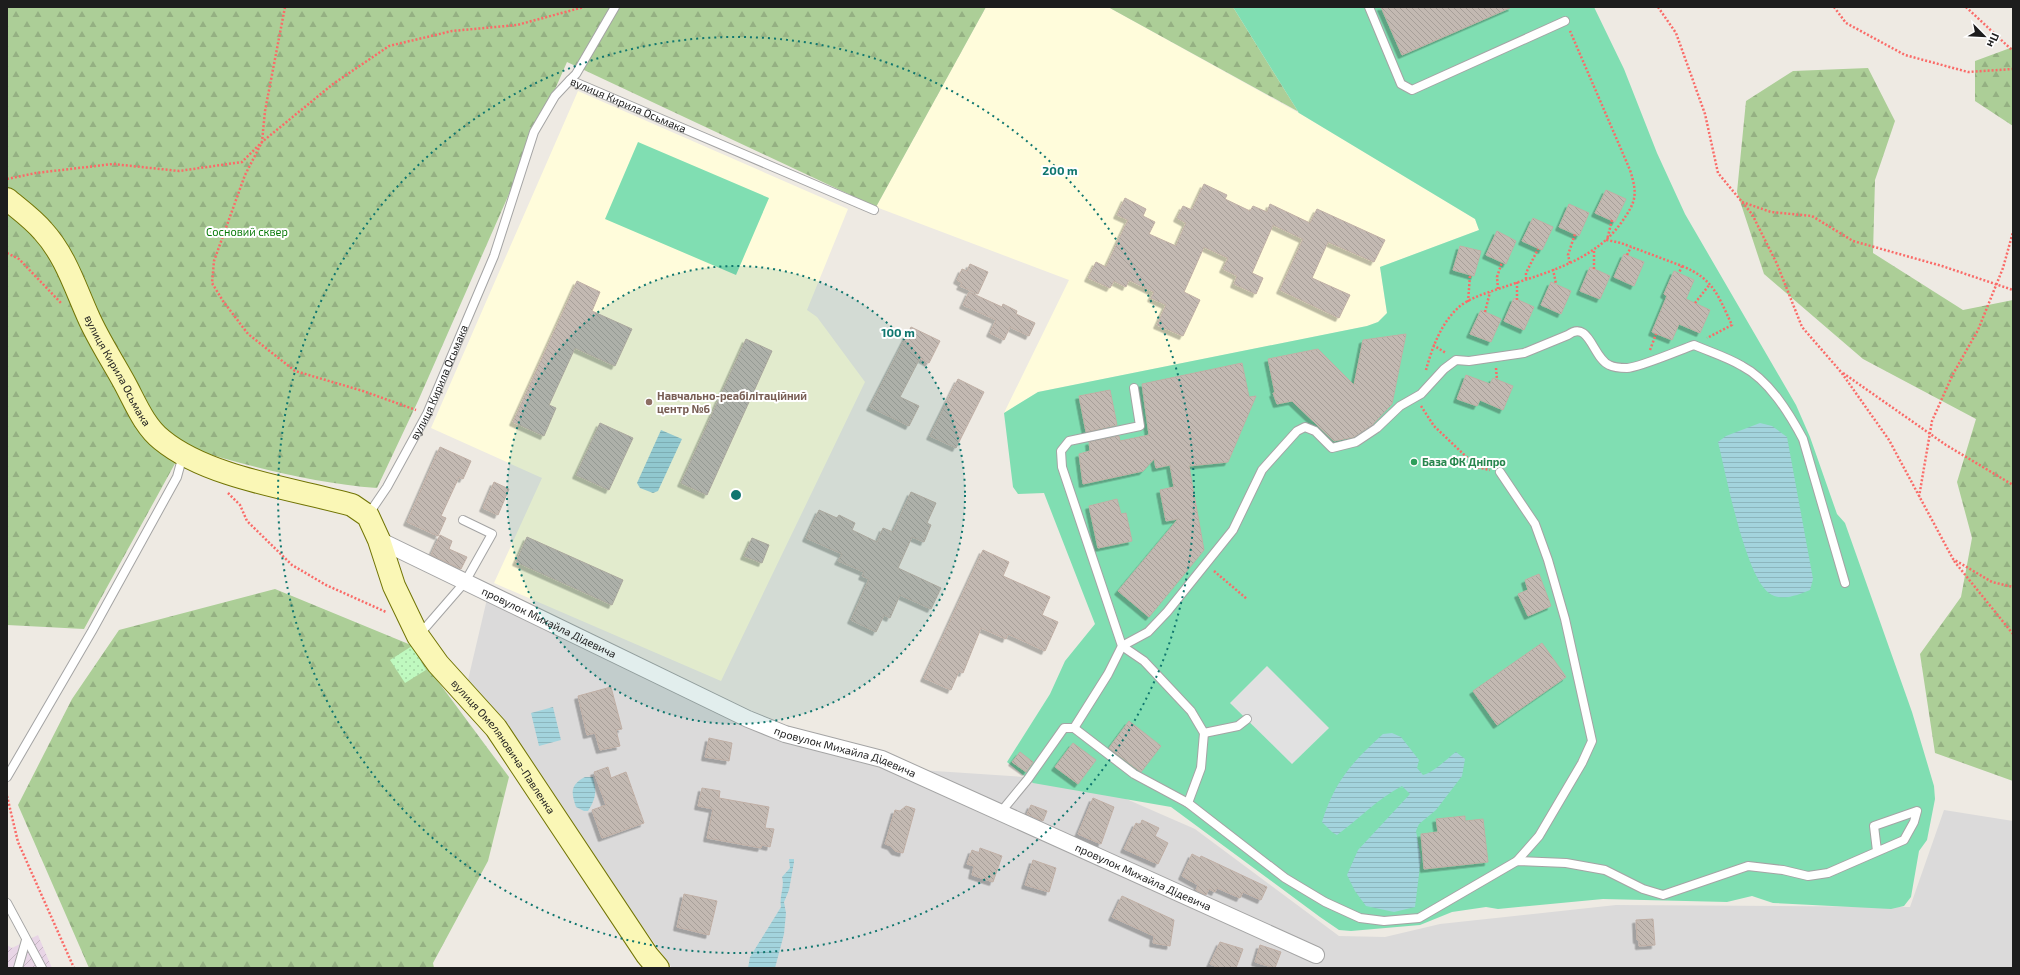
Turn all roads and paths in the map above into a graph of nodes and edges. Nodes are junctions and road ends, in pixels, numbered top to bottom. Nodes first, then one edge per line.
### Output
1 (285, 7) edge
2 (584, 7) edge
3 (614, 7) edge
4 (1368, 7) edge
5 (1658, 7) edge
6 (1834, 7) edge
7 (1966, 7) edge
8 (1566, 21) joint
9 (2013, 51) edge
10 (2013, 69) edge
11 (570, 80) junction
12 (262, 142) junction
13 (7, 179) edge
14 (7, 199) edge
15 (1742, 201) junction
16 (874, 210) dead end
17 (1612, 220) dead end
18 (2013, 232) edge
19 (1575, 234) dead end
20 (1607, 240) junction
21 (1631, 247) junction
22 (1538, 249) dead end
23 (1594, 250) junction
24 (7, 253) edge
25 (1628, 255) dead end
26 (1502, 262) dead end
27 (1570, 262) junction
28 (1682, 266) junction
29 (1553, 269) junction
30 (1594, 269) dead end
31 (1679, 273) dead end
32 (1470, 275) dead end
33 (1526, 279) junction
34 (1517, 282) junction
35 (1556, 284) dead end
36 (1710, 284) junction
37 (1996, 285) junction
38 (1498, 289) junction
39 (2013, 290) edge
40 (1490, 292) junction
41 (1517, 300) dead end
42 (1468, 302) junction
43 (1695, 303) dead end
44 (68, 310) dead end
45 (1485, 312) dead end
46 (1694, 345) junction
47 (1841, 372) junction
48 (1134, 388) dead end
49 (1421, 394) junction
50 (427, 414) junction
51 (1930, 434) junction
52 (183, 454) junction
53 (1500, 472) joint
54 (2013, 485) edge
55 (224, 489) dead end
56 (1919, 497) junction
57 (368, 516) junction
58 (462, 520) dead end
59 (379, 540) junction
60 (1953, 559) junction
61 (1206, 564) junction
62 (465, 582) junction
63 (1845, 583) dead end
64 (2013, 587) edge
65 (1247, 599) dead end
66 (415, 629) junction
67 (2013, 634) edge
68 (1122, 646) junction
69 (1247, 719) dead end
70 (1074, 728) junction
71 (1204, 734) junction
72 (7, 777) edge
73 (7, 796) edge
74 (1188, 803) junction
75 (1000, 813) junction
76 (1877, 851) junction
77 (1517, 861) junction
78 (7, 903) edge
79 (26, 940) junction
80 (1316, 955) dead end
81 (18, 968) edge
82 (42, 968) edge
83 (74, 968) edge
84 (658, 968) edge

1 - 12 path
2 - 12 path
3 - 11 lane
4 - 8 lane
5 - 15 path
6 - 10 path
7 - 9 path
8 - 20 path
11 - 16 lane, вулиця Кирила Осьмака
11 - 50 lane, вулиця Кирила Осьмака
12 - 13 path
12 - 50 path
14 - 52 street, вулиця Кирила Осьмака
15 - 37 path
15 - 47 path
17 - 20 path
18 - 37 path
19 - 27 path
20 - 21 path
20 - 23 path
21 - 25 path
21 - 28 path
22 - 33 path
23 - 27 path
23 - 30 path
24 - 44 path
26 - 38 path
27 - 29 path
28 - 31 path
28 - 36 path
29 - 33 path
29 - 35 path
32 - 42 path
33 - 34 path
34 - 38 path
34 - 41 path
36 - 43 path
36 - 46 path
37 - 39 path
37 - 51 path
38 - 40 path
40 - 42 path
40 - 45 path
42 - 49 path
46 - 49 lane
46 - 63 lane
47 - 51 path
47 - 56 path
48 - 68 lane
49 - 53 path
49 - 61 lane
50 - 57 lane, вулиця Кирила Осьмака
51 - 54 path
51 - 56 path
52 - 57 street, вулиця Кирила Осьмака
52 - 72 lane
53 - 77 lane
55 - 66 path
56 - 60 path
57 - 59 street, вулиця Омеляновича-Павленка
58 - 62 lane
59 - 62 street, провулок Михайла Дідевича
59 - 66 street, вулиця Омеляновича-Павленка
60 - 64 path
60 - 67 path
61 - 65 path
61 - 68 lane
62 - 66 lane
62 - 75 street, провулок Михайла Дідевича
66 - 84 street, вулиця Омеляновича-Павленка
68 - 70 lane
68 - 71 lane
69 - 71 lane
70 - 74 lane
70 - 75 lane
71 - 74 lane
73 - 83 path
74 - 77 lane
75 - 80 street, провулок Михайла Дідевича
76 - 76 lane
76 - 77 lane
78 - 79 lane
79 - 81 lane
79 - 82 lane

